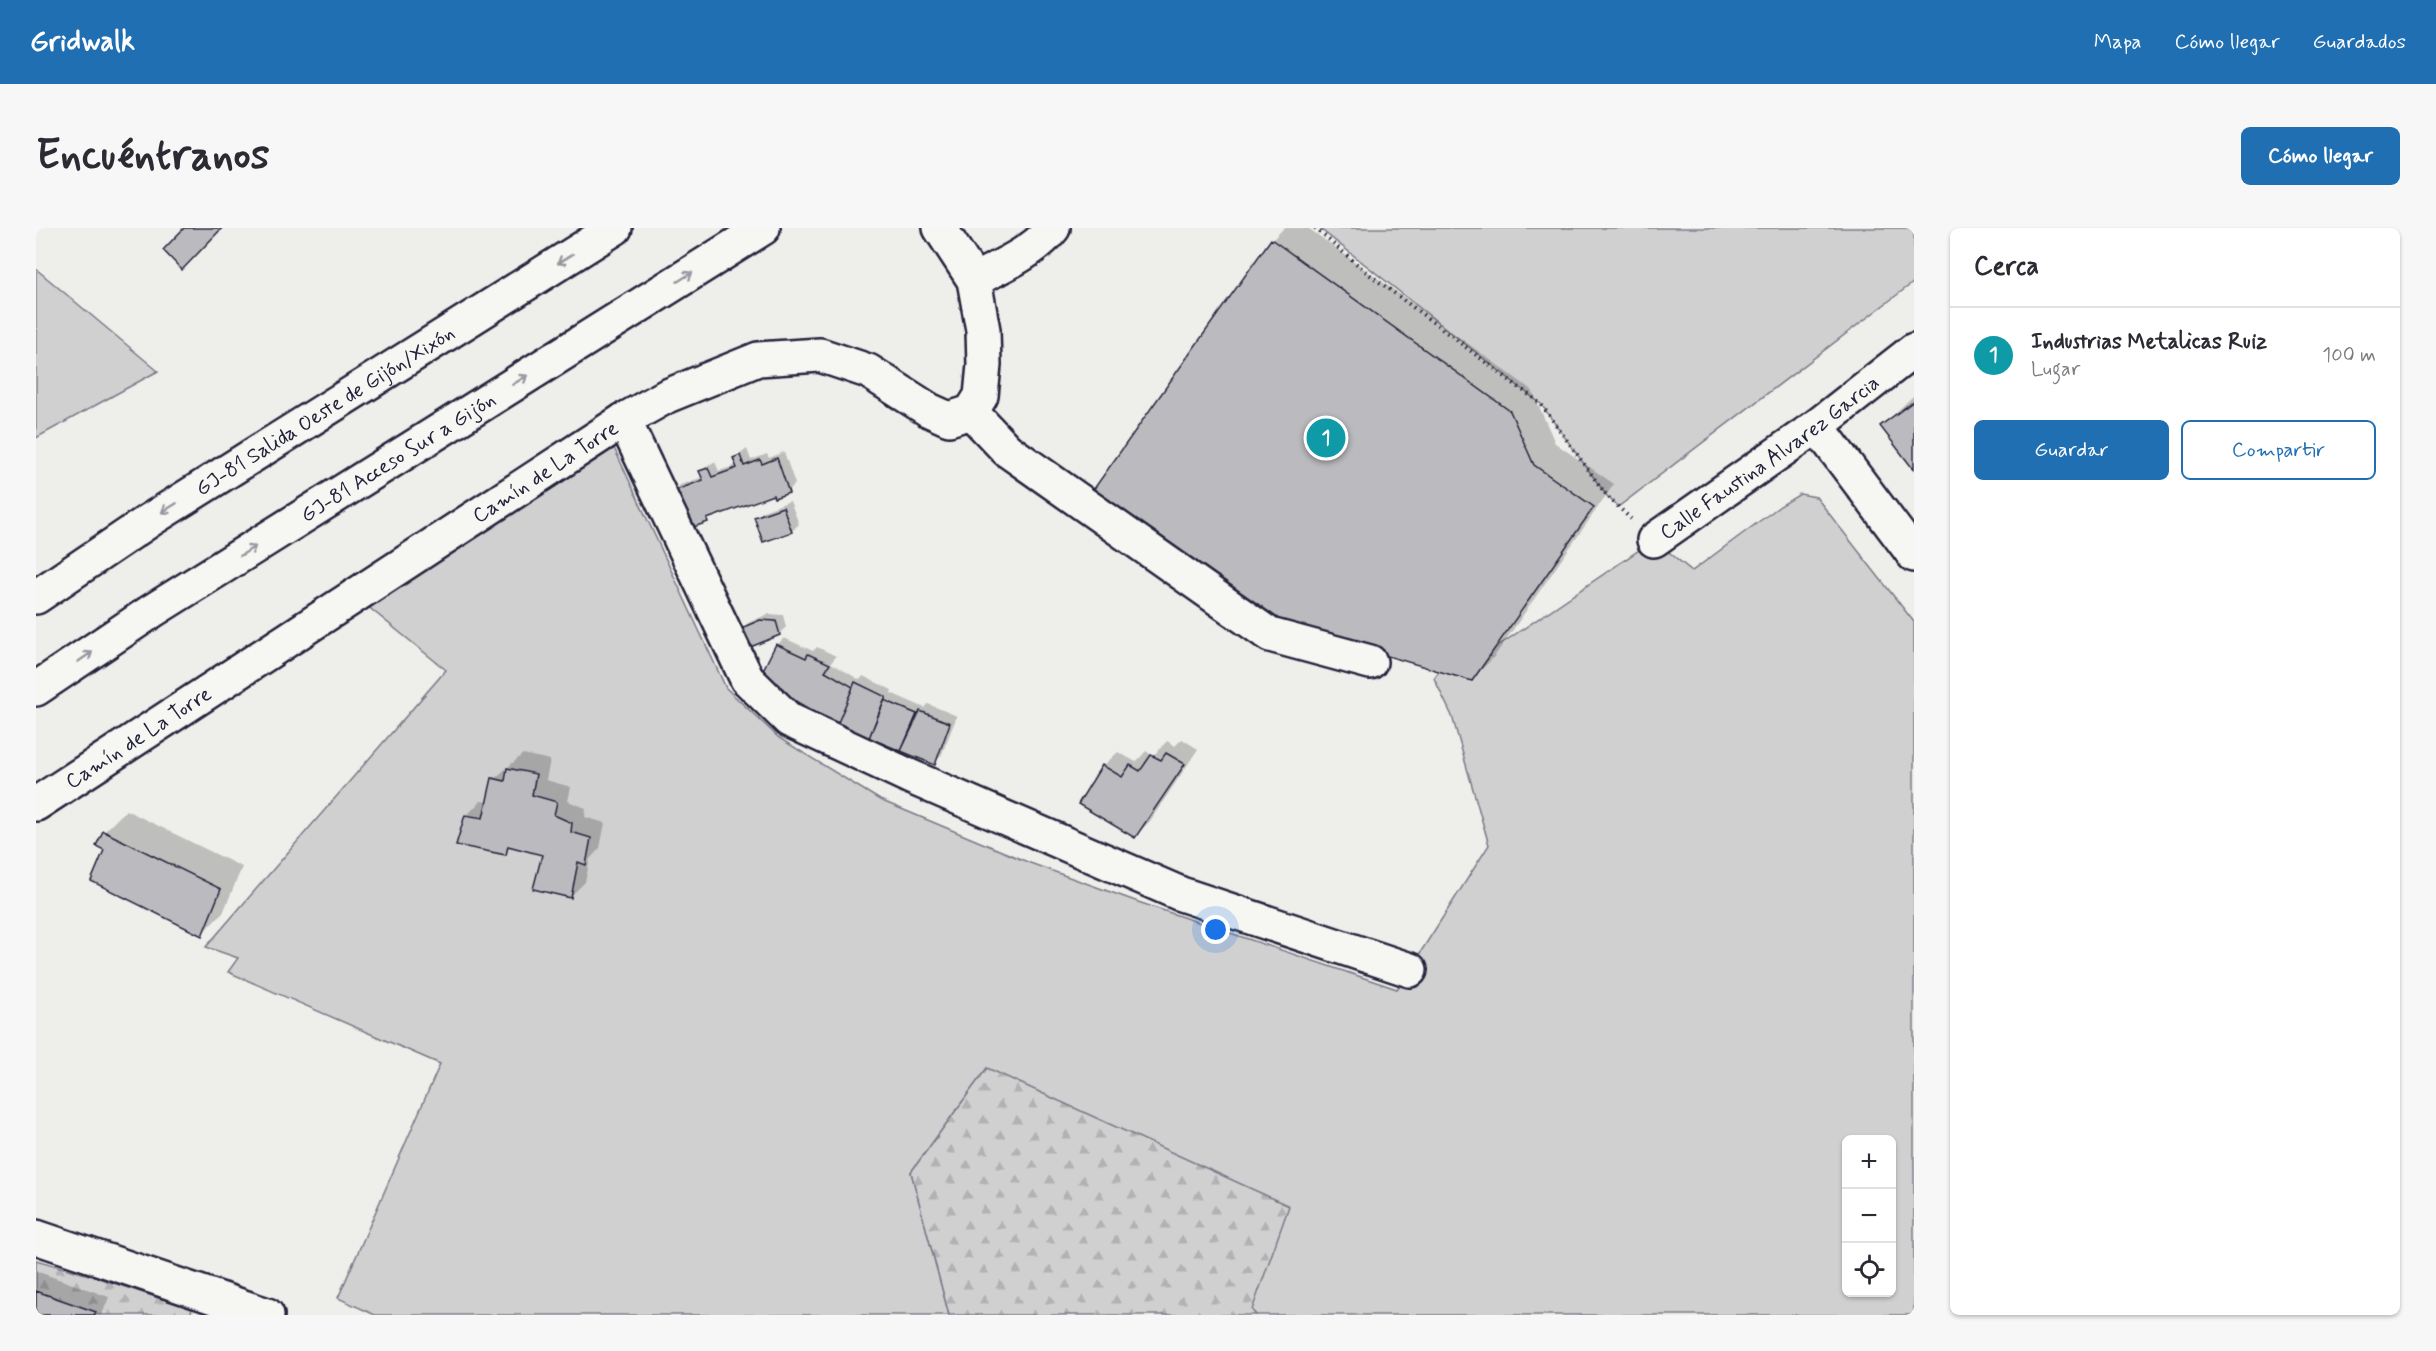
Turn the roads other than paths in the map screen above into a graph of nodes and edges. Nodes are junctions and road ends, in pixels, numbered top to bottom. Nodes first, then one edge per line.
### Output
1 (615, 228) edge
2 (763, 228) edge
3 (940, 228) edge
4 (1053, 228) edge
5 (974, 280) junction
6 (1914, 350) edge
7 (972, 412) junction
8 (624, 420) junction
9 (1817, 426) junction
10 (1654, 540) road end
11 (1914, 555) edge
12 (36, 597) edge
13 (1370, 662) dead end
14 (36, 689) edge
15 (36, 804) edge
16 (1410, 970) dead end
17 (36, 1237) edge
18 (267, 1315) edge

1 -> 12 main road, GJ-81 Salida Oeste de Gijón/Xixón
14 -> 2 main road, GJ-81 Acceso Sur a Gijón
3 - 5 main road
4 - 5 main road
5 - 7 main road
6 - 9 main road, Calle Faustina Alvarez Garcia
7 - 8 main road, Camín de La Torre
7 - 13 main road
8 - 15 main road, Camín de La Torre
8 - 16 main road
9 - 10 main road, Calle Faustina Alvarez Garcia
9 - 11 main road
17 - 18 main road

